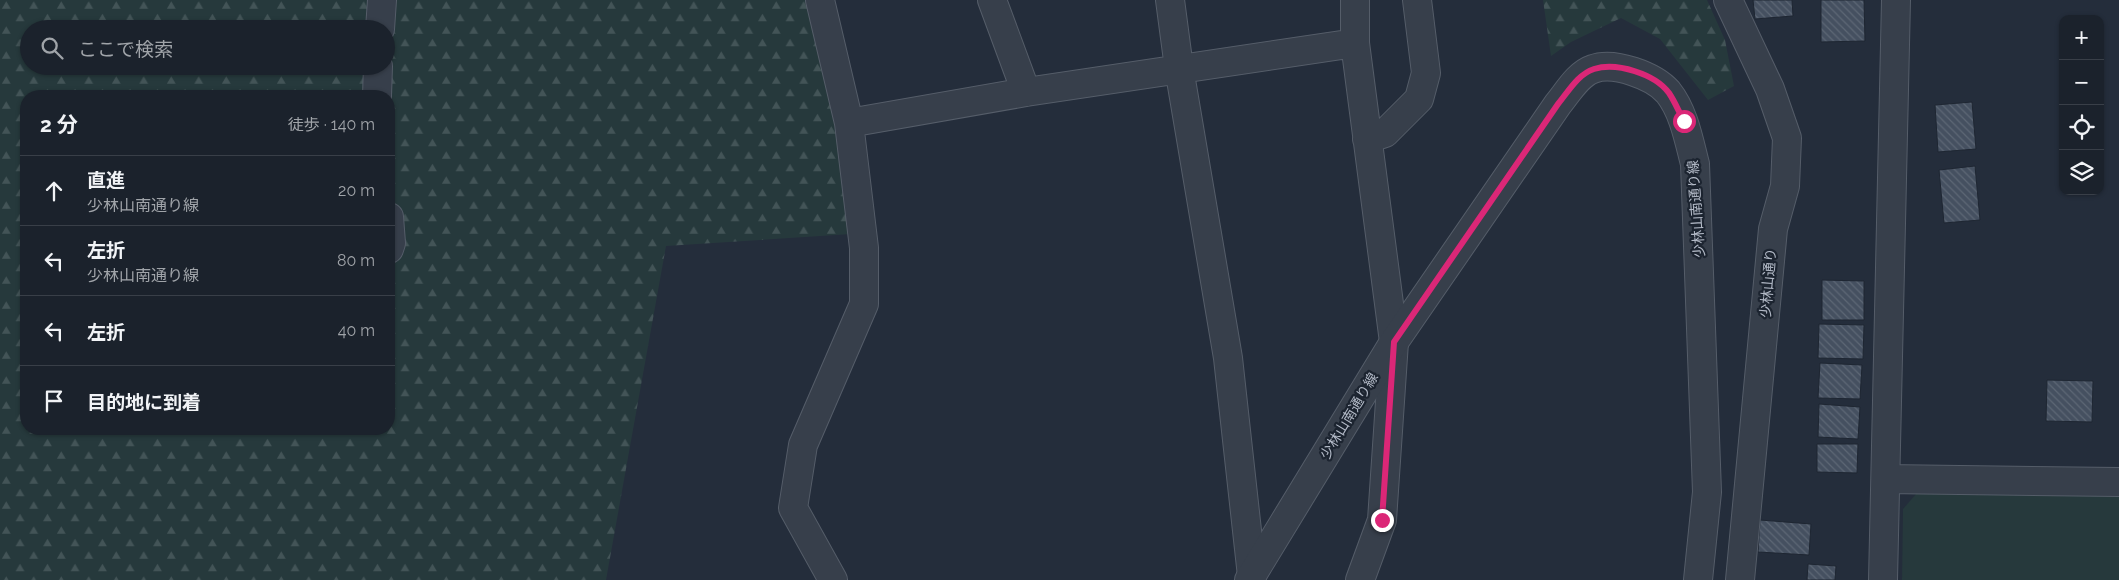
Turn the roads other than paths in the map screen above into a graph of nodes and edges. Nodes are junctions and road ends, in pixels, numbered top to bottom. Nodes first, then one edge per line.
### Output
1 (382, 0) edge
2 (820, 0) edge
3 (992, 0) edge
4 (1170, 0) edge
5 (1355, 0) edge
6 (1417, 0) edge
7 (1728, 0) edge
8 (1896, 0) edge
9 (381, 20) edge
10 (1355, 43) junction
11 (1179, 68) junction
12 (378, 75) edge
13 (377, 90) edge
14 (1026, 92) junction
15 (849, 123) junction
16 (1367, 139) junction
17 (1394, 342) junction
18 (1886, 479) junction
19 (2119, 482) edge
20 (1250, 578) edge
21 (833, 580) edge
22 (1360, 580) edge
23 (1698, 580) edge
24 (1740, 580) edge
25 (1884, 580) edge

1 - 9 street
2 - 15 street
3 - 14 street
4 - 11 street
5 - 10 street
6 - 16 street
7 - 24 street, 少林山通り
8 - 18 street
10 - 11 street
10 - 16 street
11 - 14 street
11 - 20 street
12 - 13 street
14 - 15 street
15 - 21 street
16 - 17 street
17 - 20 street, 少林山南通り線
17 - 22 street
17 - 23 street, 少林山南通り線
18 - 19 street
18 - 25 street

